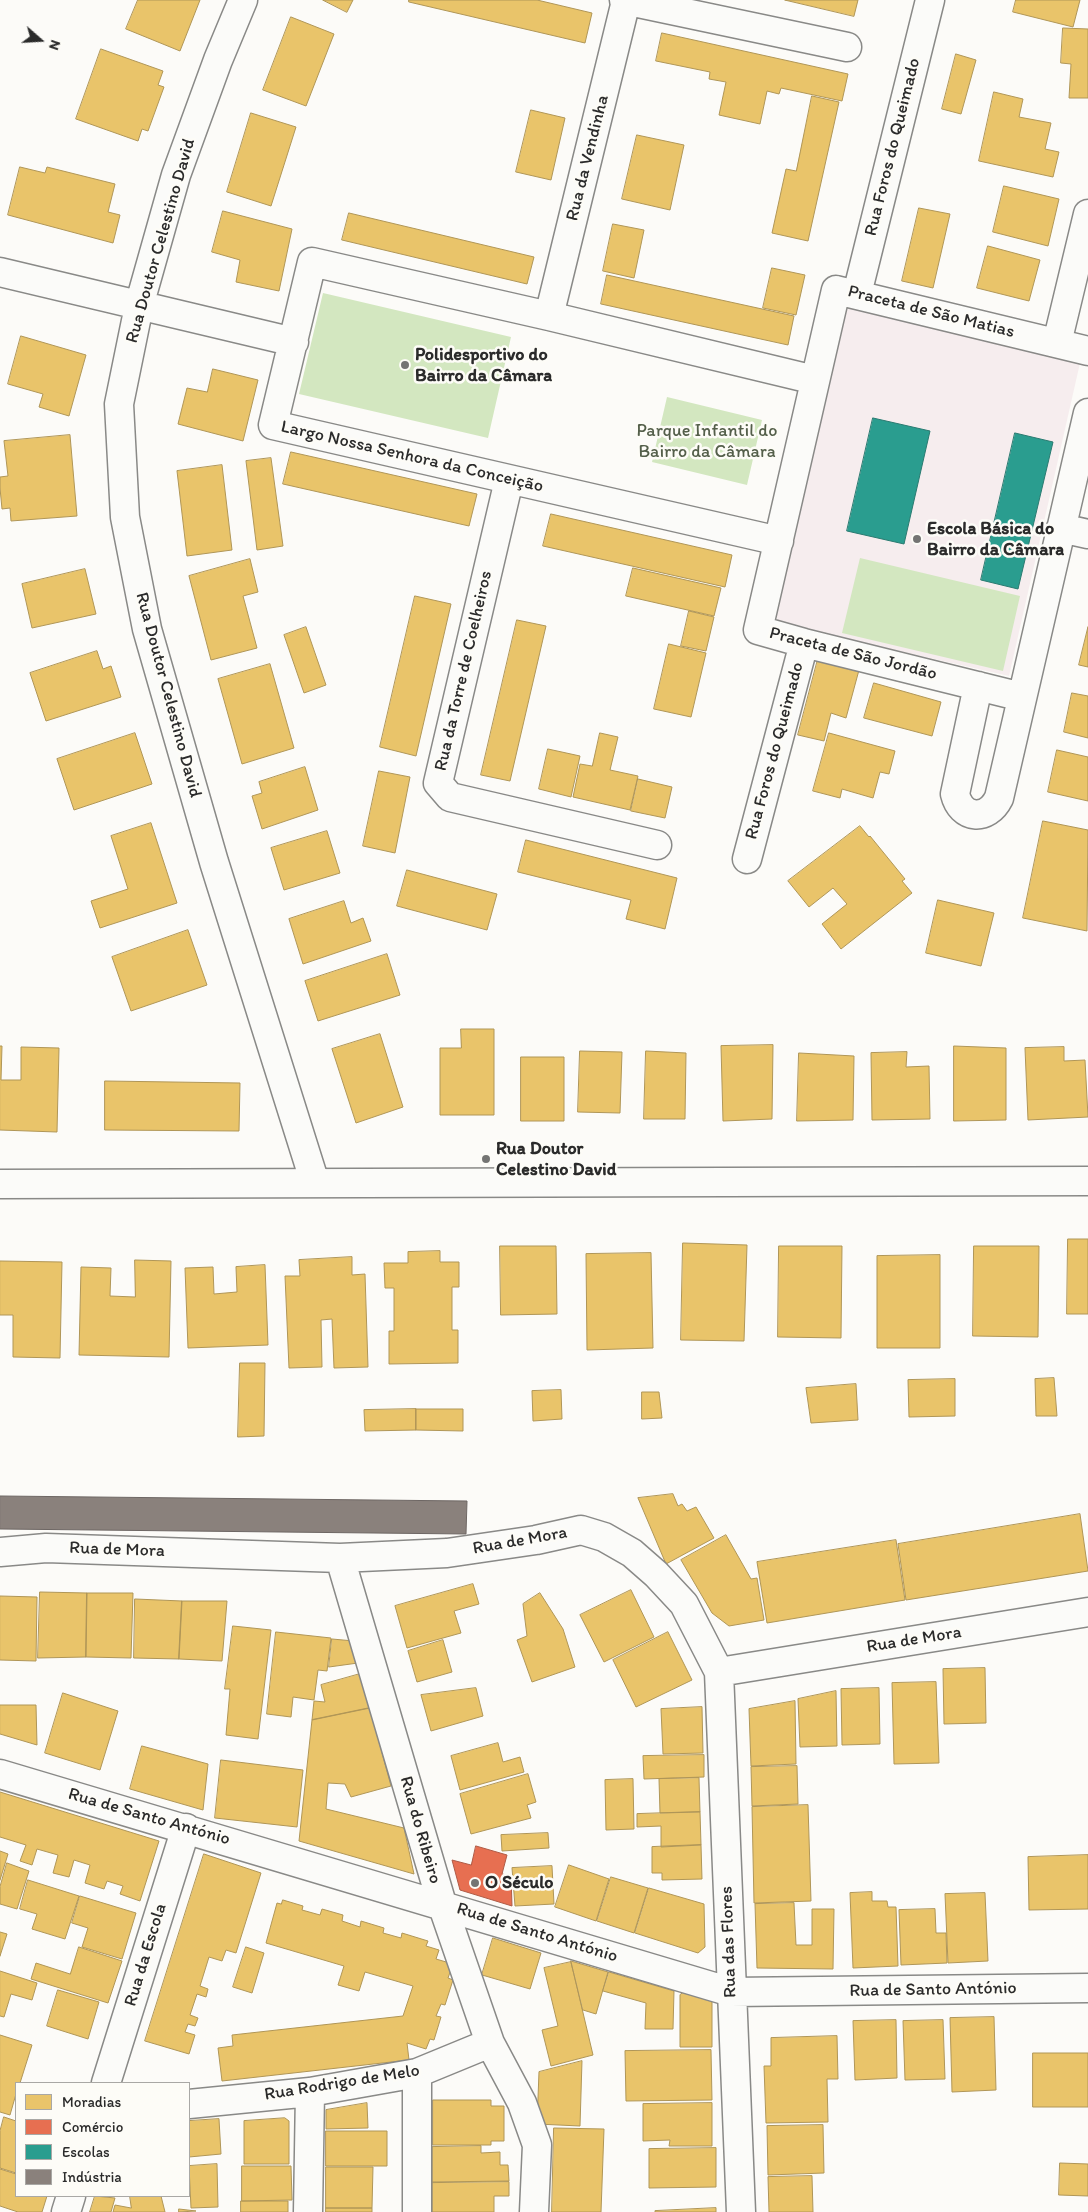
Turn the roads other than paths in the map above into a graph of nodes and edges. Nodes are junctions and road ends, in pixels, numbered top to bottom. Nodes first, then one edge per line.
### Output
1 (243, 0) edge
2 (625, 0) edge
3 (930, 0) edge
4 (693, 7) edge
5 (848, 47) dead end
6 (1088, 214) edge
7 (0, 272) edge
8 (857, 294) junction
9 (139, 306) junction
10 (549, 316) junction
11 (294, 342) junction
12 (1057, 343) junction
13 (1088, 351) edge
14 (815, 380) junction
15 (1088, 413) edge
16 (509, 480) junction
17 (1061, 528) junction
18 (1088, 534) edge
19 (779, 541) junction
20 (804, 643) junction
21 (978, 686) junction
22 (1022, 697) junction
23 (657, 845) dead end
24 (747, 859) dead end
25 (1088, 1181) edge
26 (315, 1183) junction
27 (0, 1184) edge
28 (0, 1552) edge
29 (340, 1558) junction
30 (1088, 1612) edge
31 (719, 1672) junction
32 (0, 1774) edge
33 (186, 1828) junction
34 (442, 1904) junction
35 (1088, 1988) edge
36 (731, 1992) junction
37 (490, 2043) junction
38 (417, 2073) junction
39 (106, 2082) edge
40 (310, 2092) junction
41 (190, 2104) edge
42 (71, 2197) edge
43 (66, 2212) edge
44 (308, 2212) edge
45 (417, 2212) edge
46 (534, 2212) edge
47 (741, 2212) edge

1 - 9 street, Rua Doutor Celestino David
2 - 4 street, Rua da Vendinha
2 - 10 street, Rua da Vendinha
3 - 8 street, Rua Foros do Queimado
4 - 5 street, Rua da Vendinha
6 - 12 street
7 - 9 street
8 - 12 street, Praceta de São Matias
8 - 14 street, Praceta de São Matias
9 - 11 street
9 - 26 street, Rua Doutor Celestino David
10 - 11 street, Largo Nossa Senhora da Conceição
10 - 14 street, Largo Nossa Senhora da Conceição
11 - 16 street, Largo Nossa Senhora da Conceição
12 - 13 street, Praceta de São Matias
14 - 19 street
15 - 17 street
16 - 19 street, Largo Nossa Senhora da Conceição
16 - 23 street, Rua da Torre de Coelheiros
17 - 18 street
17 - 22 street
19 - 20 street, Praceta de São Jordão
20 - 21 street, Praceta de São Jordão
20 - 24 street, Rua Foros do Queimado
21 - 22 street, Praceta de São Jordão
21 - 22 street
25 - 26 street
26 - 27 street
28 - 29 street, Rua de Mora
29 - 31 street, Rua de Mora
29 - 34 street, Rua do Ribeiro
30 - 31 street, Rua de Mora
31 - 36 street, Rua das Flores
32 - 33 street, Rua de Santo António
33 - 34 street, Rua de Santo António
33 - 39 street, Rua da Escola
34 - 36 street, Rua de Santo António
34 - 37 street, Rua do Ribeiro
35 - 36 street, Rua de Santo António
36 - 47 street, Rua das Flores
37 - 38 street, Rua Rodrigo de Melo
37 - 46 street, Rua do Ribeiro
38 - 40 street, Rua Rodrigo de Melo
38 - 45 street
40 - 41 street, Rua Rodrigo de Melo
40 - 44 street
42 - 43 street

